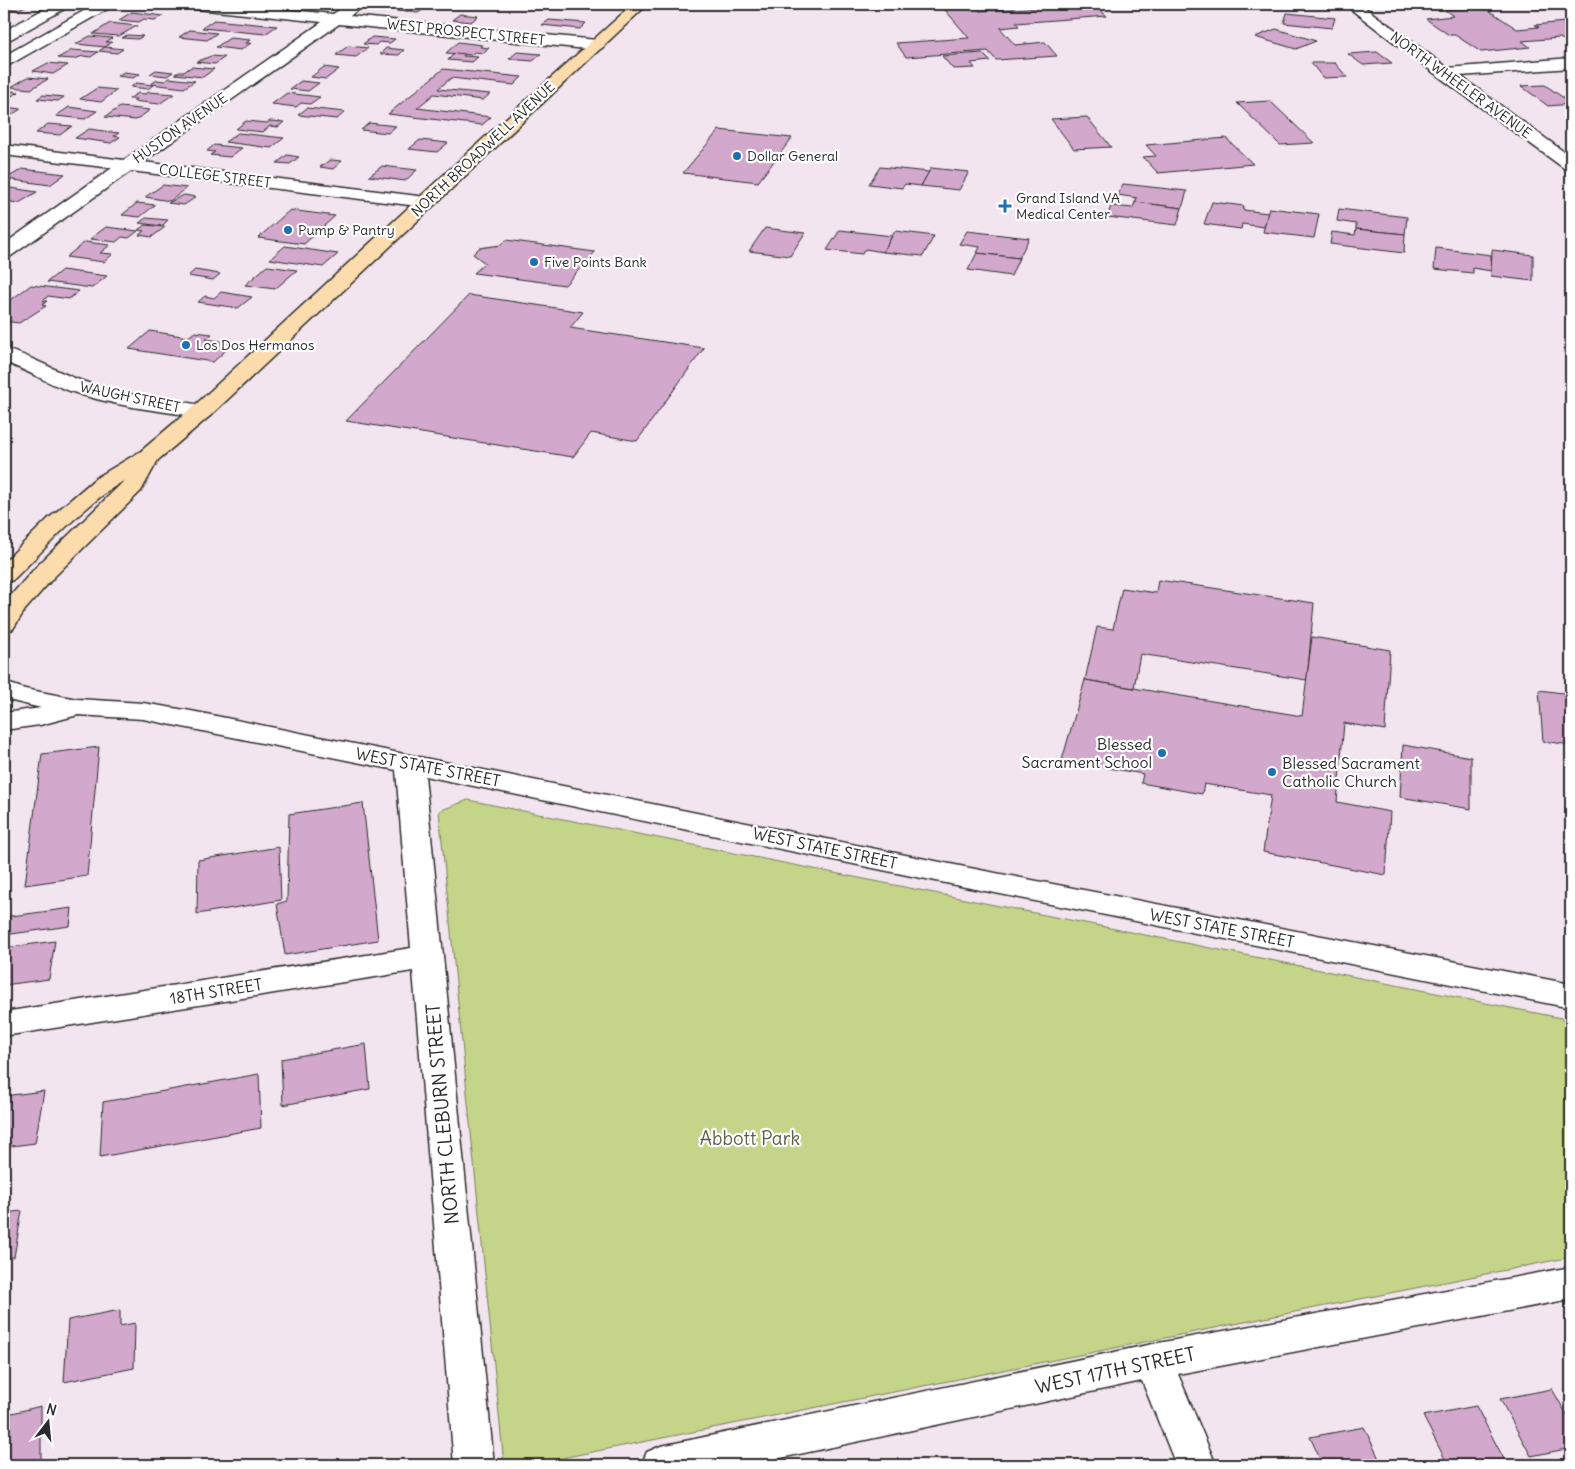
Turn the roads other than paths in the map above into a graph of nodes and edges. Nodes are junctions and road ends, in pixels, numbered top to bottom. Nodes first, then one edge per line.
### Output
1 (63, 4) edge
2 (106, 4) edge
3 (187, 4) edge
4 (357, 4) edge
5 (641, 4) edge
6 (1351, 4) edge
7 (336, 19) junction
8 (4, 37) edge
9 (597, 45) junction
10 (4, 62) edge
11 (1571, 63) edge
12 (1443, 73) junction
13 (4, 150) edge
14 (128, 165) junction
15 (1571, 165) edge
16 (426, 202) junction
17 (4, 252) edge
18 (4, 355) edge
19 (202, 412) junction
20 (149, 456) junction
21 (4, 575) edge
22 (4, 624) edge
23 (4, 690) edge
24 (78, 707) junction
25 (4, 721) edge
26 (410, 764) junction
27 (428, 957) junction
28 (1571, 997) edge
29 (4, 1024) edge
30 (1571, 1283) edge
31 (1153, 1361) junction
32 (474, 1465) edge
33 (661, 1465) edge
34 (1196, 1465) edge

1 - 8 street
2 - 10 street
3 - 7 street, WEST PROSPECT STREET
4 - 7 street, HUSTON AVENUE
5 - 9 main road, NORTH BROADWELL AVENUE
6 - 12 street, NORTH WHEELER AVENUE
7 - 9 street, WEST PROSPECT STREET
7 - 14 street, HUSTON AVENUE
9 - 16 main road, NORTH BROADWELL AVENUE
11 - 12 street
12 - 15 street, NORTH WHEELER AVENUE
13 - 14 street, COLLEGE STREET
14 - 16 street, COLLEGE STREET
14 - 17 street, HUSTON AVENUE
16 - 19 main road, NORTH BROADWELL AVENUE
18 - 19 street, WAUGH STREET
19 - 20 main road, NORTH BROADWELL AVENUE
20 - 21 main road, NORTH BROADWELL AVENUE
20 - 22 main road, NORTH BROADWELL AVENUE
23 - 24 street, WEST STATE STREET
24 - 25 street, WEST STATE STREET
24 - 26 street, WEST STATE STREET
26 - 27 street, NORTH CLEBURN STREET
26 - 28 street, WEST STATE STREET
27 - 29 street, 18TH STREET
27 - 32 street, NORTH CLEBURN STREET
30 - 31 street, WEST 17TH STREET
31 - 33 street, WEST 17TH STREET
31 - 34 street

